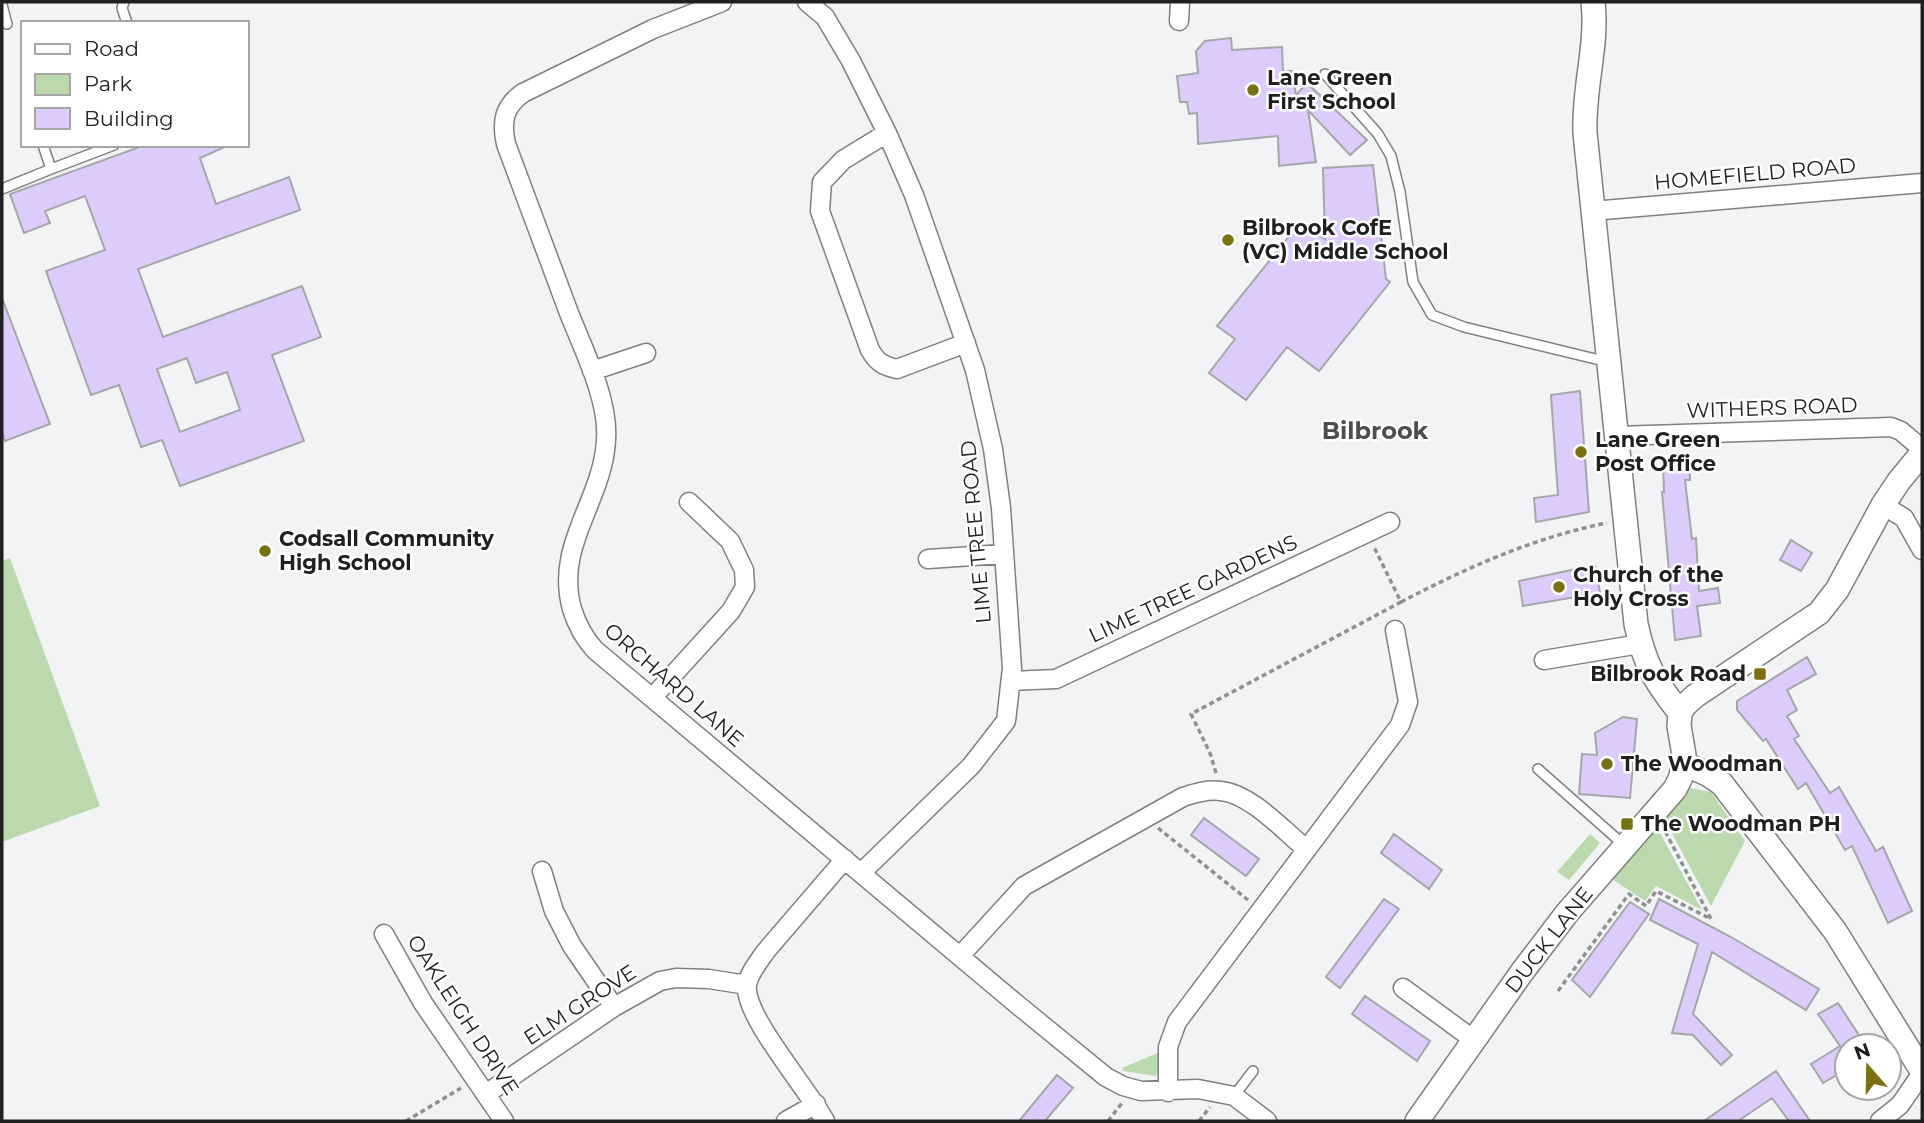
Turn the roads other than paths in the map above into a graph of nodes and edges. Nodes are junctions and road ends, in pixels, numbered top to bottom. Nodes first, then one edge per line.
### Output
1 (124, 2) edge
2 (807, 2) edge
3 (1180, 2) edge
4 (1593, 2) edge
5 (711, 3) edge
6 (2, 5) edge
7 (127, 21) edge
8 (1179, 21) dead end
9 (8, 24) dead end
10 (1325, 74) dead end
11 (887, 133) junction
12 (44, 147) edge
13 (109, 147) edge
14 (51, 169) junction
15 (1922, 183) edge
16 (2, 189) edge
17 (1592, 211) junction
18 (966, 343) junction
19 (646, 353) dead end
20 (1610, 362) junction
21 (592, 372) junction
22 (1617, 436) junction
23 (1922, 451) edge
24 (689, 502) dead end
25 (1883, 505) junction
26 (1390, 522) dead end
27 (1922, 550) edge
28 (1003, 554) junction
29 (928, 559) dead end
30 (1395, 630) dead end
31 (1640, 644) junction
32 (1544, 660) dead end
33 (1011, 681) junction
34 (652, 698) junction
35 (1680, 713) junction
36 (1683, 763) junction
37 (1538, 769) dead end
38 (1625, 846) junction
39 (1306, 849) junction
40 (845, 859) junction
41 (542, 871) dead end
42 (862, 872) junction
43 (384, 934) dead end
44 (960, 956) junction
45 (747, 985) junction
46 (1403, 988) dead end
47 (614, 1007) junction
48 (1474, 1040) junction
49 (1253, 1071) dead end
50 (1922, 1072) edge
51 (1168, 1092) junction
52 (486, 1094) junction
53 (1234, 1096) junction
54 (816, 1104) junction
55 (504, 1121) edge
56 (786, 1121) edge
57 (825, 1121) edge
58 (1267, 1121) edge
59 (1418, 1121) edge
60 (1880, 1121) edge

1 - 7 lane
2 - 11 street, LIME TREE ROAD
3 - 8 street
4 - 17 street
5 - 21 street, ORCHARD LANE
6 - 9 lane
10 - 20 lane
11 - 18 street, LIME TREE ROAD
11 - 18 street
12 - 14 lane
13 - 14 lane
14 - 16 lane
15 - 17 street, HOMEFIELD ROAD
17 - 20 street
18 - 28 street, LIME TREE ROAD
19 - 21 street
20 - 22 street
21 - 34 street, ORCHARD LANE
22 - 23 street, WITHERS ROAD
22 - 31 street
23 - 25 street
24 - 34 street
25 - 27 street
25 - 35 street
26 - 33 street, LIME TREE GARDENS
28 - 29 street
28 - 33 street, LIME TREE ROAD
30 - 39 street
31 - 32 street
31 - 35 street
33 - 42 street, LIME TREE ROAD
34 - 40 street, ORCHARD LANE
35 - 36 street
36 - 38 street, DUCK LANE
36 - 50 street
37 - 38 lane
38 - 48 street, DUCK LANE
39 - 44 street
39 - 51 street
40 - 42 street, ORCHARD LANE
40 - 45 street
41 - 47 street
42 - 44 street, ORCHARD LANE
43 - 52 street, OAKLEIGH DRIVE
44 - 51 street, ORCHARD LANE
45 - 47 street, ELM GROVE
45 - 54 street
46 - 48 street
47 - 52 street, ELM GROVE
48 - 59 street, DUCK LANE
49 - 53 lane
50 - 60 street
51 - 53 street, ORCHARD LANE
52 - 55 street, OAKLEIGH DRIVE
53 - 58 street, ORCHARD LANE
54 - 56 street
54 - 57 street

